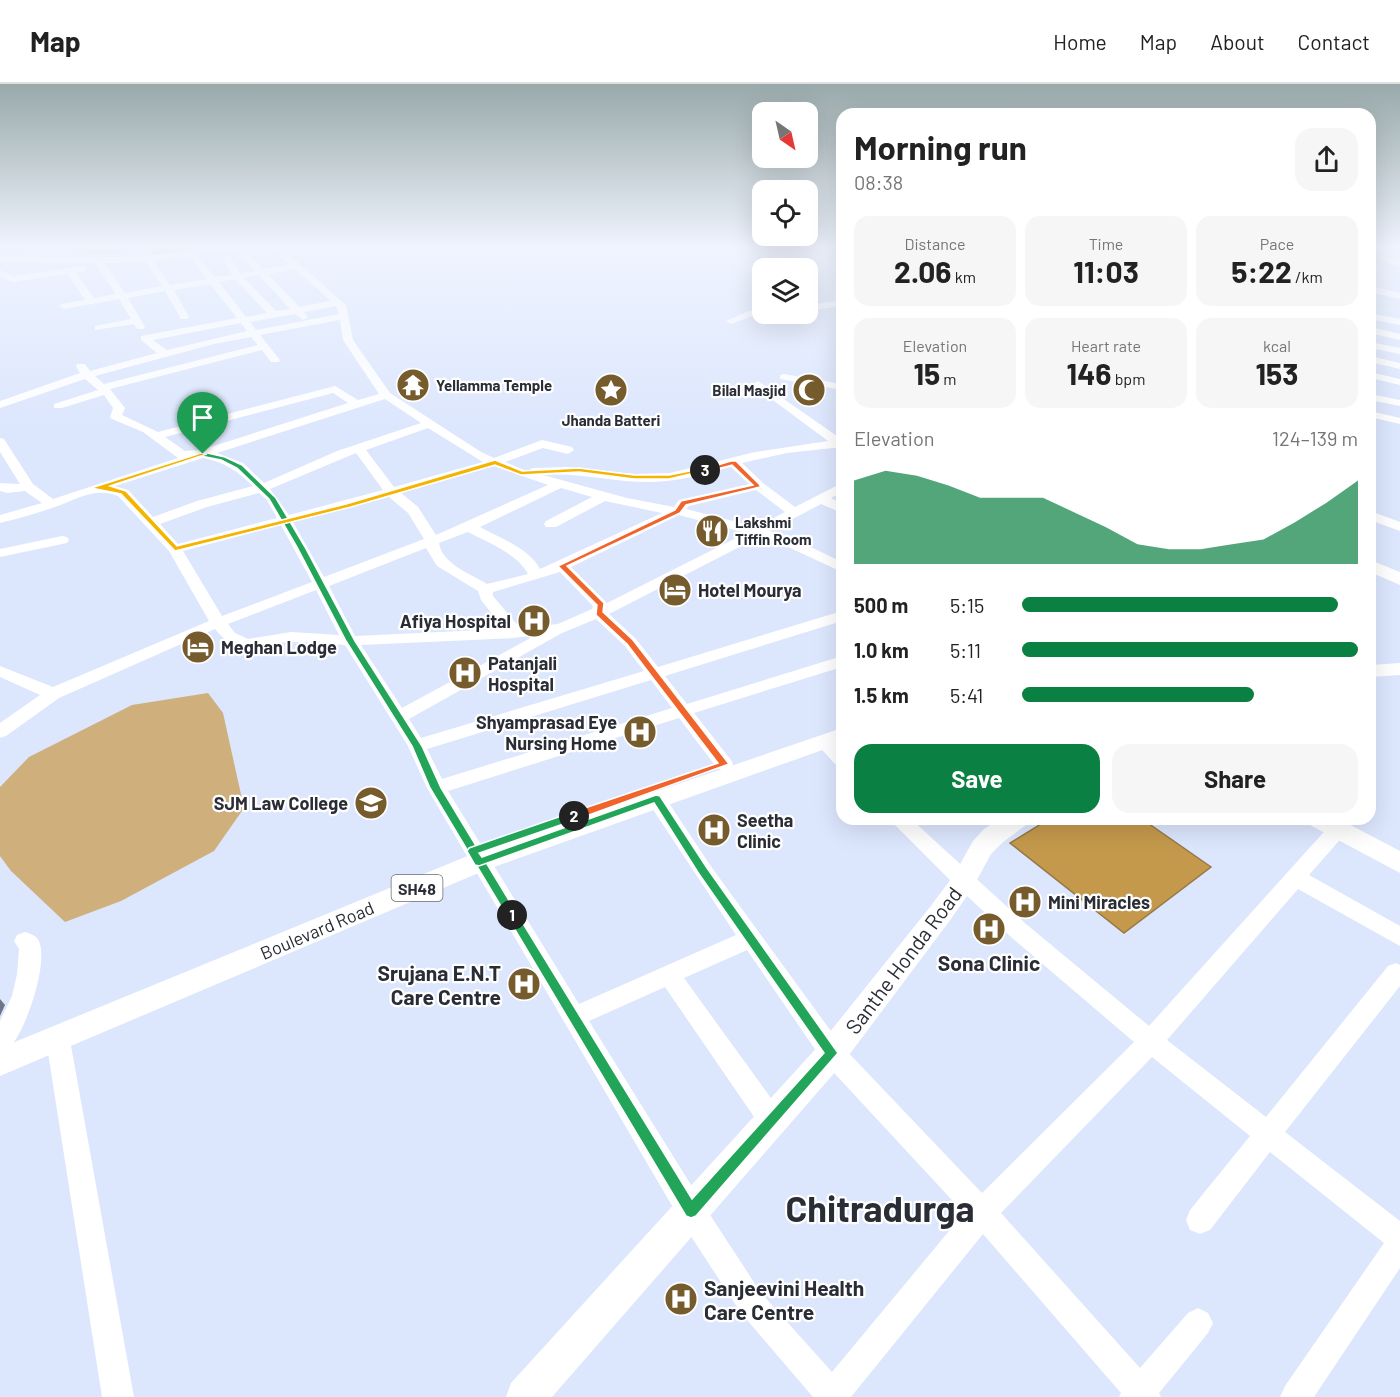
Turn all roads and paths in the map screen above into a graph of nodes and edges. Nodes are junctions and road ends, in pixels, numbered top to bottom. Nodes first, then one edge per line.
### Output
1 (127, 306) edge
2 (178, 306) edge
3 (233, 306) edge
4 (266, 306) edge
5 (295, 306) edge
6 (319, 306) edge
7 (342, 306) edge
8 (298, 310) junction
9 (818, 310) edge
10 (836, 311) edge
11 (752, 313) edge
12 (273, 314) junction
13 (344, 316) junction
14 (184, 317) dead end
15 (1376, 317) edge
16 (245, 321) junction
17 (731, 321) dead end
18 (1400, 322) edge
19 (308, 324) junction
20 (98, 327) dead end
21 (1376, 331) edge
22 (255, 334) junction
23 (1400, 337) edge
24 (265, 346) junction
25 (1376, 346) edge
26 (1400, 351) edge
27 (117, 352) dead end
28 (165, 354) junction
29 (275, 360) dead end
30 (1376, 360) edge
31 (133, 363) junction
32 (187, 364) junction
33 (1400, 366) edge
34 (83, 371) junction
35 (198, 373) dead end
36 (1376, 376) edge
37 (784, 377) dead end
38 (1400, 382) edge
39 (758, 384) dead end
40 (836, 386) edge
41 (104, 390) junction
42 (386, 395) junction
43 (1376, 398) edge
44 (1400, 403) edge
45 (0, 405) edge
46 (358, 405) junction
47 (58, 406) dead end
48 (1376, 415) edge
49 (1400, 421) edge
50 (429, 424) junction
51 (155, 436) junction
52 (836, 440) edge
53 (0, 442) edge
54 (358, 448) junction
55 (568, 450) dead end
56 (203, 454) junction
57 (495, 462) junction
58 (733, 462) junction
59 (521, 473) junction
60 (560, 484) junction
61 (758, 486) junction
62 (28, 487) junction
63 (94, 488) junction
64 (262, 488) junction
65 (2, 490) edge
66 (836, 490) edge
67 (391, 492) junction
68 (604, 496) junction
69 (820, 498) junction
70 (52, 504) junction
71 (836, 506) edge
72 (678, 511) junction
73 (794, 512) junction
74 (1376, 517) edge
75 (0, 519) edge
76 (284, 521) junction
77 (150, 523) junction
78 (551, 524) dead end
79 (469, 527) junction
80 (1400, 528) edge
81 (756, 531) junction
82 (62, 540) dead end
83 (431, 540) junction
84 (175, 549) junction
85 (0, 553) edge
86 (836, 565) edge
87 (562, 566) junction
88 (1376, 568) edge
89 (536, 576) junction
90 (1400, 579) edge
91 (318, 583) junction
92 (485, 589) junction
93 (598, 613) junction
94 (836, 618) edge
95 (219, 622) junction
96 (561, 628) junction
97 (513, 633) junction
98 (350, 641) junction
99 (836, 663) edge
100 (1400, 669) edge
101 (0, 671) edge
102 (1376, 671) edge
103 (653, 672) junction
104 (53, 694) junction
105 (684, 711) junction
106 (398, 718) junction
107 (0, 732) edge
108 (835, 734) edge
109 (417, 746) junction
110 (724, 764) junction
111 (436, 788) junction
112 (656, 799) junction
113 (905, 825) edge
114 (1009, 825) edge
115 (1327, 825) edge
116 (1330, 825) edge
117 (476, 856) junction
118 (1400, 862) edge
119 (1295, 877) junction
120 (963, 882) junction
121 (1400, 937) edge
122 (752, 938) junction
123 (25, 941) dead end
124 (669, 975) junction
125 (1400, 975) edge
126 (574, 1017) junction
127 (58, 1040) junction
128 (0, 1041) edge
129 (1150, 1042) junction
130 (0, 1046) edge
131 (832, 1053) junction
132 (0, 1062) edge
133 (771, 1121) junction
134 (1269, 1135) junction
135 (691, 1211) junction
136 (982, 1214) junction
137 (1200, 1220) dead end
138 (1400, 1238) edge
139 (1400, 1243) edge
140 (1198, 1323) dead end
141 (1140, 1395) edge
142 (118, 1397) edge
143 (525, 1397) edge
144 (832, 1397) edge
145 (1296, 1397) edge

1 - 20 street
2 - 14 street
3 - 16 street
4 - 12 street
5 - 8 street
6 - 8 street
7 - 13 street
8 - 12 street
8 - 19 street
9 - 10 street
11 - 17 street
12 - 16 street
13 - 19 street
13 - 42 street
15 - 18 street
16 - 22 street
16 - 28 street
19 - 22 street
21 - 23 street
22 - 24 street
22 - 28 street
24 - 29 street
24 - 32 street
25 - 26 street
27 - 31 street
28 - 31 street
30 - 33 street
31 - 34 street
32 - 35 street
32 - 41 street
34 - 41 street
34 - 45 street
36 - 38 street
37 - 40 street
39 - 52 street
41 - 47 street
41 - 51 street
42 - 46 street
42 - 50 street
43 - 44 street
46 - 51 street
46 - 56 street
48 - 49 street
50 - 54 street
50 - 57 street
51 - 56 street
52 - 58 street
53 - 62 street
54 - 64 street
54 - 67 street
55 - 57 street
56 - 63 street
56 - 64 street
57 - 59 street
57 - 67 street
58 - 59 street
58 - 61 street
59 - 60 street
60 - 68 street
60 - 79 street
61 - 72 street
61 - 73 street
62 - 65 street
62 - 70 street
63 - 70 street
63 - 77 street
64 - 76 street
64 - 77 street
66 - 69 street
67 - 76 street
67 - 83 street
68 - 72 street
68 - 78 street
69 - 71 street
69 - 73 street
70 - 75 street
72 - 81 street
72 - 87 street
73 - 81 street
74 - 80 street
76 - 84 street
76 - 91 street
77 - 84 street
79 - 83 street
79 - 89 street
81 - 86 street
81 - 93 street
82 - 85 street
83 - 91 street
83 - 92 street
84 - 95 street
87 - 89 street
87 - 93 street
88 - 90 main road
89 - 92 street
91 - 95 street
91 - 98 street
92 - 97 street
93 - 96 street
93 - 103 street
94 - 103 street
95 - 98 street
95 - 104 street
96 - 97 street
96 - 106 street
97 - 98 street
98 - 106 street
99 - 105 street
100 - 102 main road
101 - 104 street
103 - 105 street
103 - 109 street
104 - 107 street
105 - 110 street
105 - 111 street
106 - 109 street
108 - 110 main road, Boulevard Road / SH48
108 - 112 main road, Boulevard Road / SH48
109 - 111 street
110 - 117 main road, Boulevard Road / SH48
111 - 117 street
112 - 117 main road, Boulevard Road / SH48
112 - 122 street
113 - 120 street
114 - 120 main road, Santhe Honda Road
115 - 119 street
116 - 118 main road
117 - 126 street
117 - 127 main road, Boulevard Road / SH48
117 - 130 main road, Boulevard Road / SH48
119 - 121 street
119 - 129 street
120 - 129 street
120 - 131 main road, Santhe Honda Road
122 - 124 street
122 - 131 street
123 - 128 street
124 - 126 street
124 - 133 street
125 - 134 street
126 - 135 street
127 - 132 main road, Boulevard Road / SH48
127 - 142 street
129 - 134 street
129 - 136 street
131 - 133 main road, Santhe Honda Road
131 - 136 street
133 - 135 main road, Santhe Honda Road
134 - 137 street
134 - 138 street
135 - 143 main road, Santhe Honda Road
135 - 144 street
136 - 141 street
136 - 144 street
139 - 145 street
140 - 141 street

